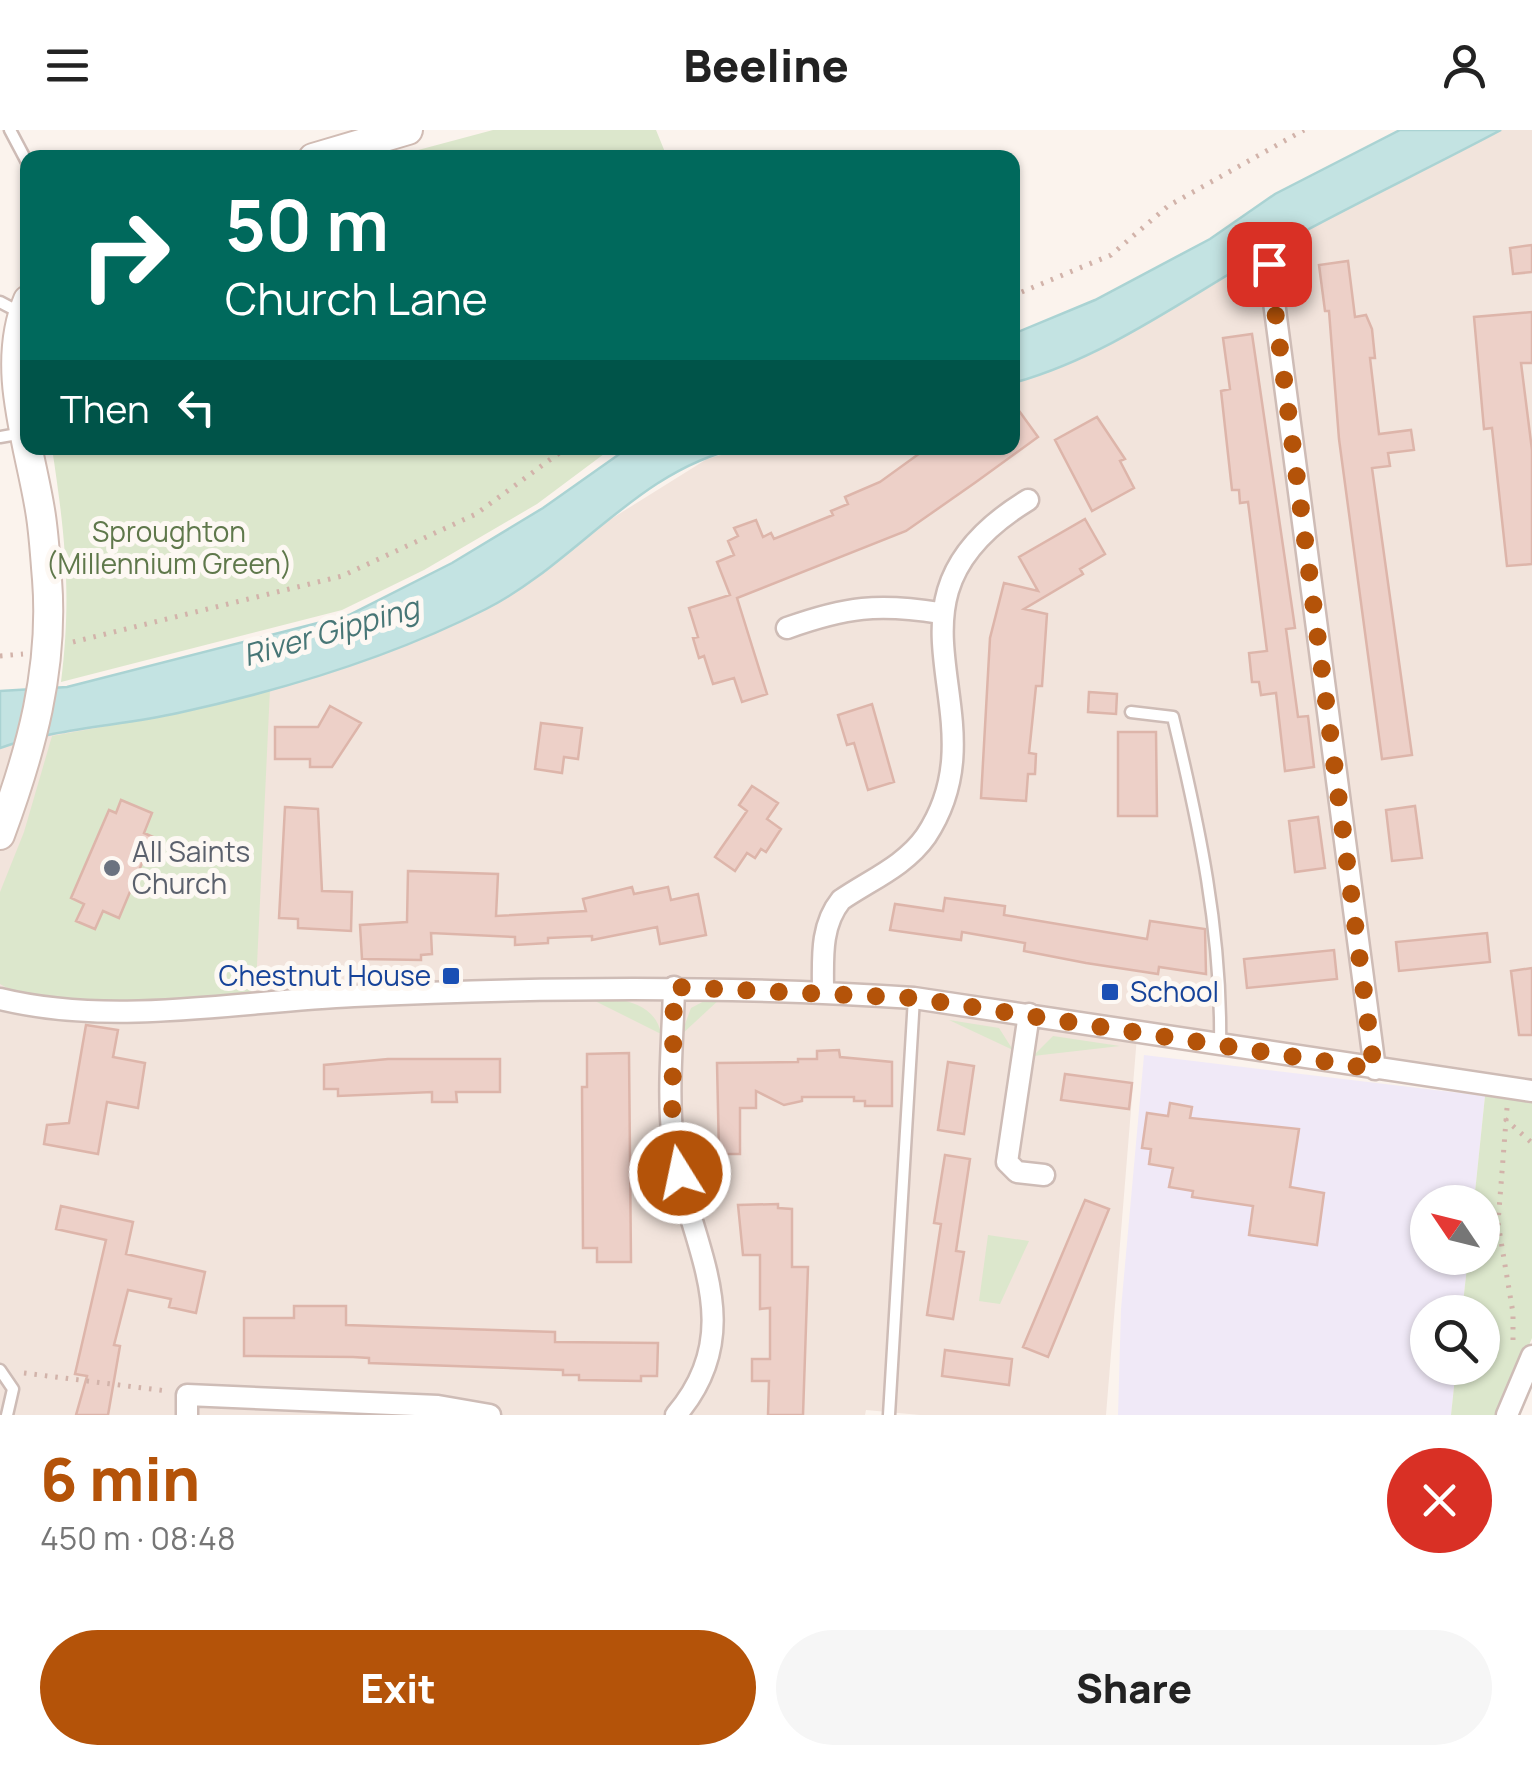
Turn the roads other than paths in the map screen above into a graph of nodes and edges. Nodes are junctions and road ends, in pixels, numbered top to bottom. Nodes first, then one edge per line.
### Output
1 (408, 130) edge
2 (340, 150) edge
3 (1269, 264) dead end
4 (16, 305) edge
5 (12, 435) edge
6 (1028, 500) dead end
7 (940, 613) junction
8 (787, 628) dead end
9 (1131, 712) dead end
10 (0, 835) edge
11 (674, 987) junction
12 (823, 991) junction
13 (914, 998) junction
14 (0, 999) edge
15 (1028, 1014) junction
16 (1220, 1045) junction
17 (1374, 1069) junction
18 (1532, 1091) edge
19 (1044, 1175) dead end
20 (1522, 1358) edge
21 (1, 1370) edge
22 (187, 1405) edge
23 (7, 1415) edge
24 (490, 1415) edge
25 (676, 1415) edge
26 (890, 1415) edge
27 (1506, 1415) edge

1 - 2 street
3 - 17 street
4 - 5 street
5 - 10 street
6 - 7 street
7 - 8 street
7 - 12 street
9 - 16 lane
11 - 12 street
11 - 14 street
11 - 25 street
12 - 13 street
13 - 15 street
13 - 26 lane
15 - 16 street
15 - 19 street
16 - 17 street
17 - 18 street
20 - 27 street
21 - 23 lane
22 - 24 street

